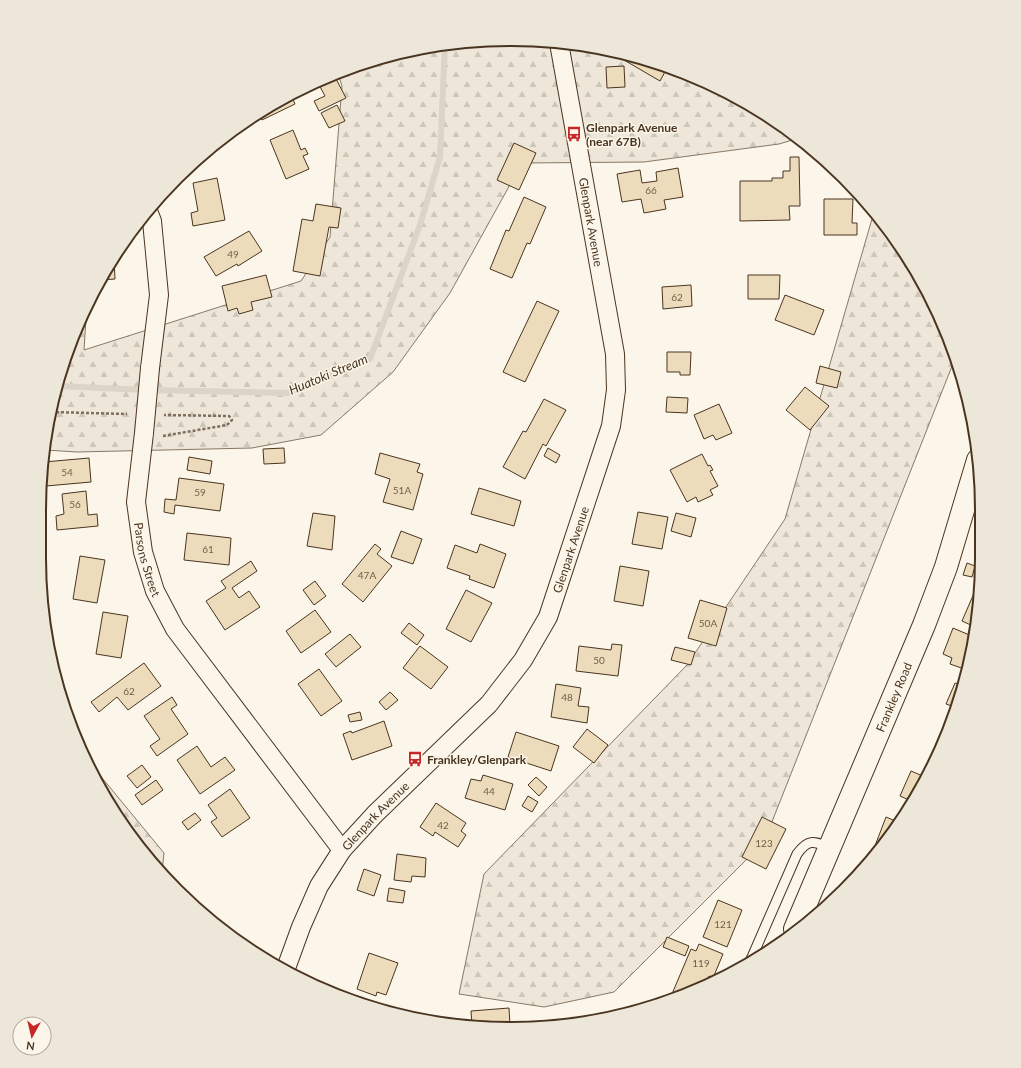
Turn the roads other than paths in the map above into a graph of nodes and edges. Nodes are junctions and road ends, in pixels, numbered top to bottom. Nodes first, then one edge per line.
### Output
1 (560, 49) edge
2 (151, 217) edge
3 (973, 475) edge
4 (829, 847) junction
5 (342, 850) junction
6 (798, 922) edge
7 (754, 953) edge
8 (287, 965) edge

1 - 5 street, Glenpark Avenue
2 - 5 street, Parsons Street, bridge
3 - 4 street, Frankley Road
4 - 6 street, Frankley Road
4 - 7 lane
5 - 8 street, Glenpark Avenue

